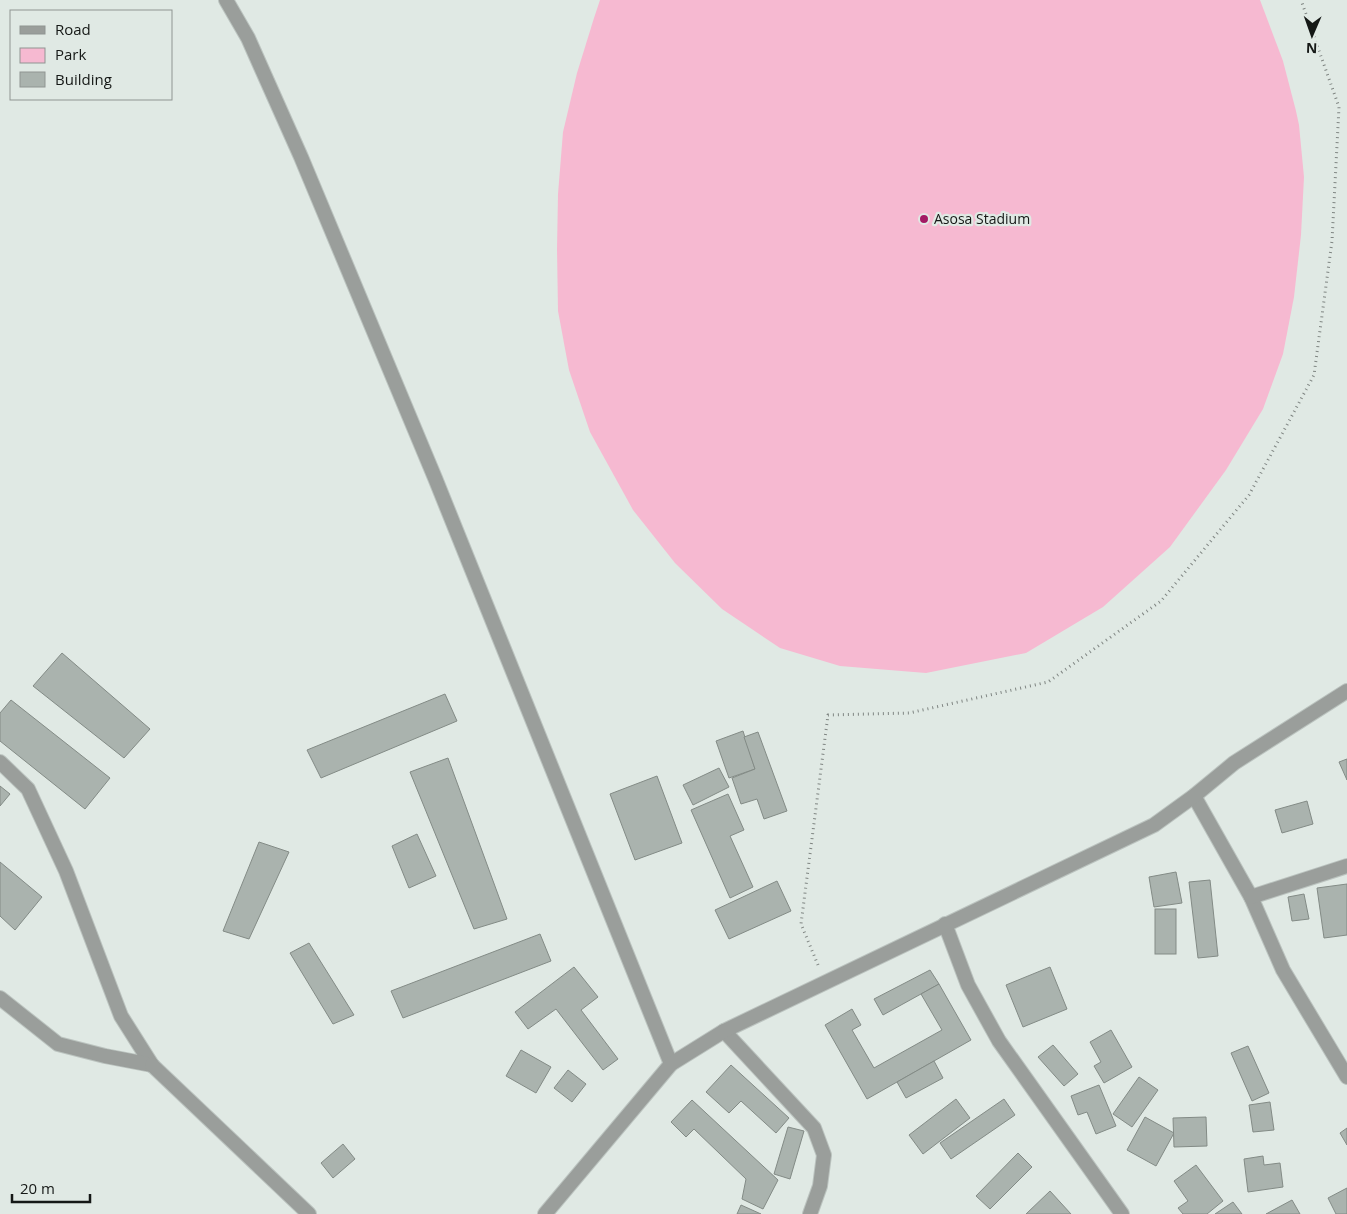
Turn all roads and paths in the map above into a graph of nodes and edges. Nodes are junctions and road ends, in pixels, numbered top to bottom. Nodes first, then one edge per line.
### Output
1 (226, 0) edge
2 (1301, 0) edge
3 (1347, 691) edge
4 (0, 762) edge
5 (1194, 796) junction
6 (1347, 866) edge
7 (1251, 897) junction
8 (945, 924) junction
9 (825, 982) junction
10 (0, 998) edge
11 (724, 1031) junction
12 (152, 1064) junction
13 (671, 1064) junction
14 (1347, 1077) edge
15 (309, 1214) edge
16 (545, 1214) edge
17 (810, 1214) edge
18 (1122, 1214) edge

1 - 13 street
2 - 9 path
3 - 5 street
4 - 12 street
5 - 7 street
5 - 8 street
6 - 7 street
7 - 14 street
8 - 9 street
8 - 18 street
9 - 11 street
10 - 12 street
11 - 13 street
11 - 17 street
12 - 15 street
13 - 16 street

